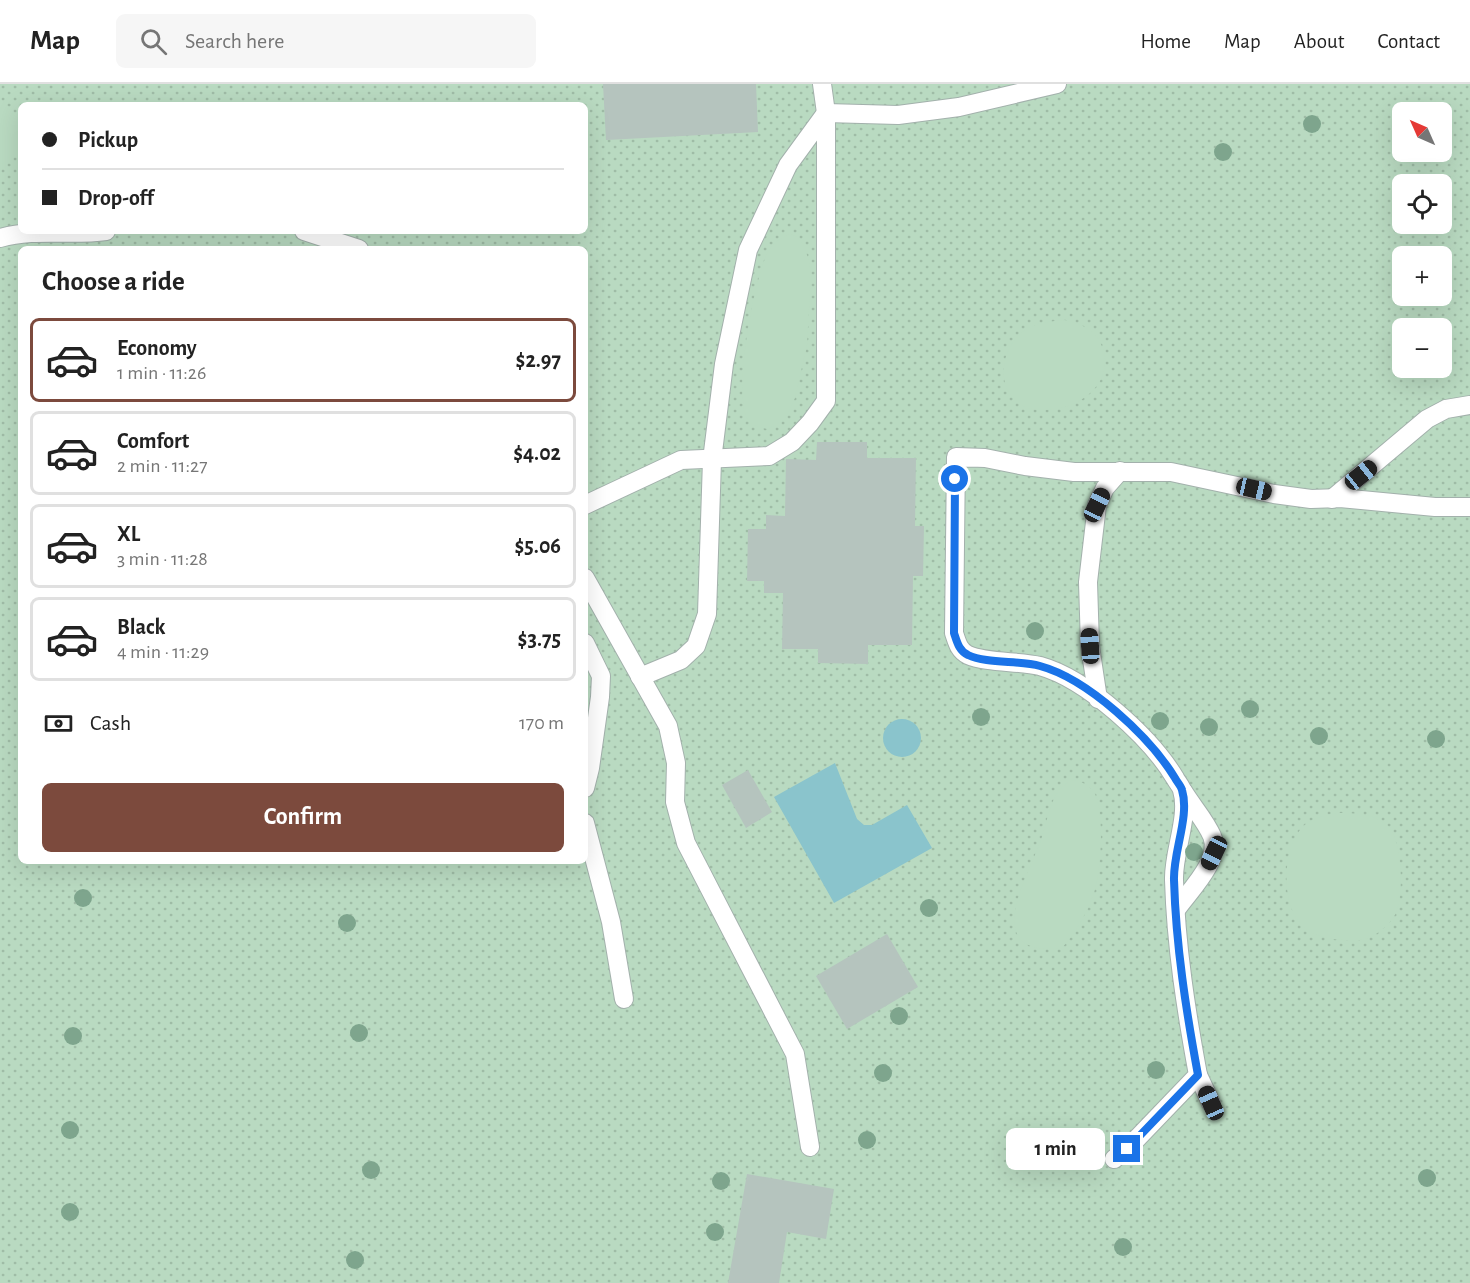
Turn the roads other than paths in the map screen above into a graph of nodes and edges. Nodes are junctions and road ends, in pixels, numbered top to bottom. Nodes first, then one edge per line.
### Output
1 (822, 84) edge
2 (1057, 84) edge
3 (825, 113) junction
4 (32, 234) edge
5 (313, 234) edge
6 (0, 238) edge
7 (350, 246) edge
8 (1470, 405) edge
9 (712, 460) junction
10 (1120, 471) junction
11 (1332, 499) junction
12 (588, 504) edge
13 (1470, 507) edge
14 (588, 583) edge
15 (588, 649) edge
16 (640, 677) junction
17 (1098, 699) junction
18 (588, 776) edge
19 (1182, 790) junction
20 (588, 835) edge
21 (1176, 909) junction
22 (624, 999) dead end
23 (1198, 1075) junction
24 (1211, 1103) dead end
25 (810, 1147) dead end
26 (1114, 1159) dead end

1 - 3 lane
2 - 3 lane
3 - 9 lane
3 - 9 lane
4 - 6 lane
5 - 7 lane
8 - 11 lane
9 - 12 lane
9 - 16 lane
10 - 11 lane
10 - 17 lane
10 - 17 lane
11 - 13 lane
14 - 16 lane
15 - 18 lane
16 - 25 lane
17 - 19 lane
19 - 21 lane
19 - 21 lane
20 - 22 lane
21 - 23 lane
23 - 24 lane
23 - 26 lane

